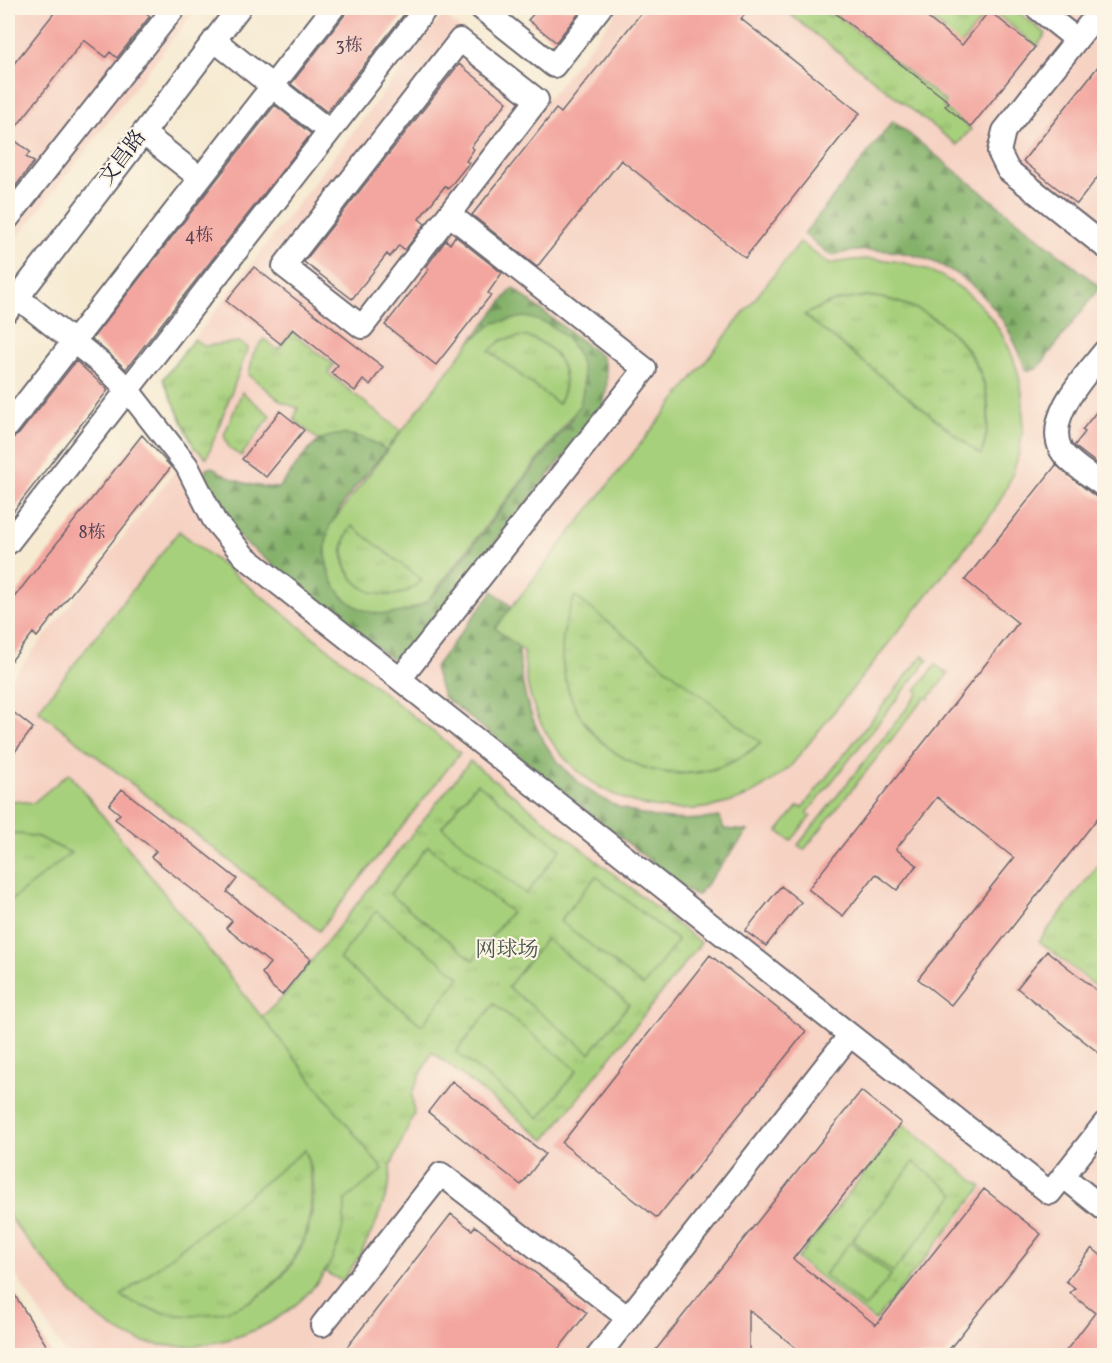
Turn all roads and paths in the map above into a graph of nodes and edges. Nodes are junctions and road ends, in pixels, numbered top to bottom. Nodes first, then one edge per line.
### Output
1 (174, 8) edge
2 (239, 8) edge
3 (333, 8) edge
4 (426, 8) edge
5 (481, 8) edge
6 (600, 8) edge
7 (1037, 8) edge
8 (1102, 8) edge
9 (1076, 39) junction
10 (214, 40) junction
11 (272, 86) junction
12 (329, 131) junction
13 (143, 133) junction
14 (200, 178) junction
15 (449, 214) junction
16 (8, 218) edge
17 (1104, 246) edge
18 (12, 303) edge
19 (74, 341) junction
20 (1104, 352) edge
21 (127, 389) junction
22 (8, 426) edge
23 (1104, 486) edge
24 (8, 543) edge
25 (400, 679) junction
26 (850, 1035) junction
27 (1104, 1124) edge
28 (1063, 1176) junction
29 (1104, 1209) edge
30 (628, 1318) junction
31 (322, 1325) dead end
32 (598, 1356) edge

1 - 16 street
2 - 10 street, 文昌路
3 - 11 street
4 - 12 street
5 - 6 street
7 - 9 street
8 - 9 street
9 - 17 street
10 - 11 street
10 - 13 street, 文昌路
11 - 12 street
11 - 14 street
12 - 21 street
13 - 14 street
13 - 18 street, 文昌路
14 - 19 street
15 - 15 street
15 - 25 street
18 - 19 street
19 - 21 street
19 - 22 street
20 - 23 street
21 - 24 street
21 - 25 street
25 - 26 street
26 - 28 street
26 - 30 street
27 - 28 street
28 - 29 street
30 - 31 street
30 - 32 street

